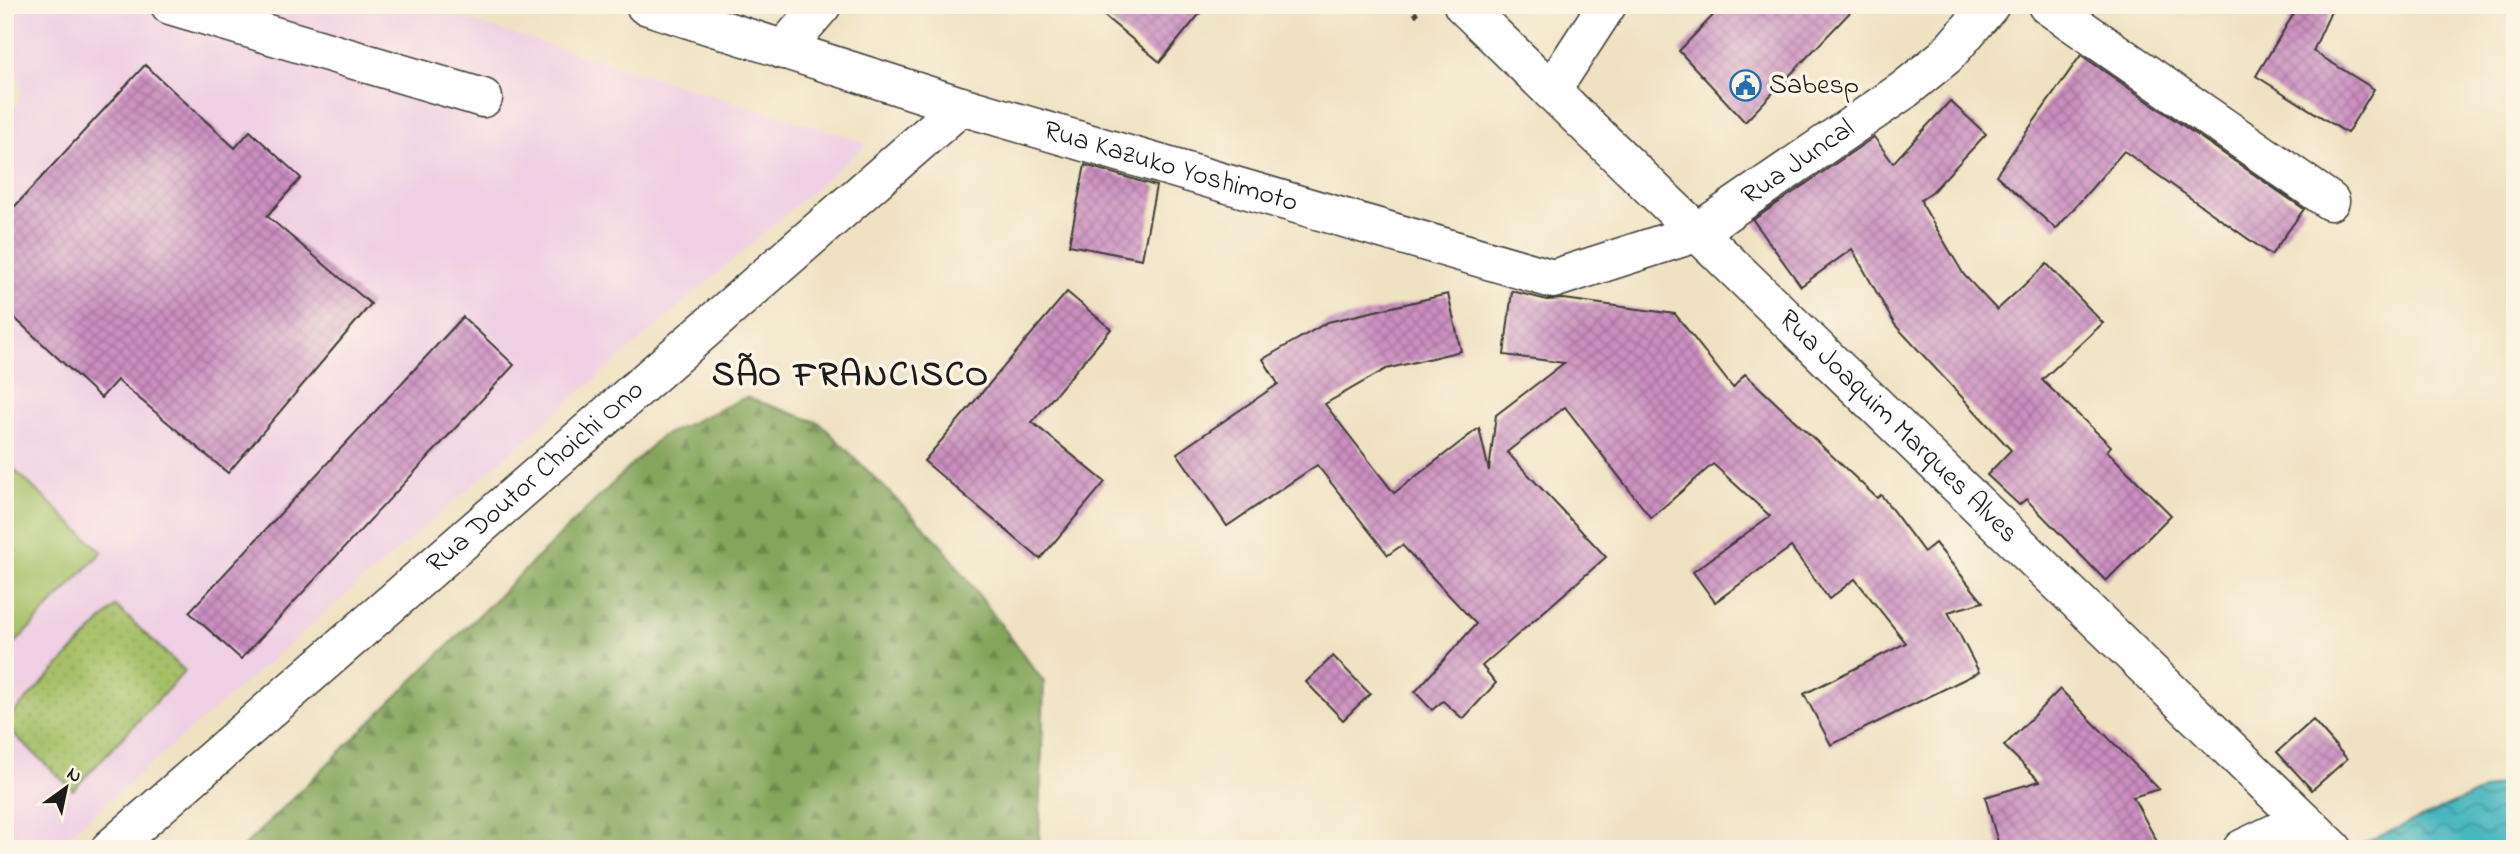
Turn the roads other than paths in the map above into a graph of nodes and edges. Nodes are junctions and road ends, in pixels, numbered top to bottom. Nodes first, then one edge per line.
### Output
1 (170, 5) edge
2 (645, 5) edge
3 (822, 5) edge
4 (1463, 5) edge
5 (1606, 5) edge
6 (1990, 5) edge
7 (2047, 5) edge
8 (783, 50) junction
9 (1551, 91) junction
10 (483, 98) dead end
11 (961, 106) junction
12 (2330, 201) dead end
13 (1696, 233) junction
14 (2303, 820) junction
15 (110, 849) edge
16 (2242, 849) edge
17 (2333, 849) edge

1 - 10 street
2 - 8 street, Rua Kazuko Yoshimoto
3 - 8 street
4 - 9 street, Rua Joaquim Marques Alves
5 - 9 street
6 - 13 street, Rua Juncal
7 - 12 street
8 - 11 street, Rua Kazuko Yoshimoto
9 - 13 street, Rua Joaquim Marques Alves
11 - 13 street, Rua Kazuko Yoshimoto
11 - 15 street, Rua Doutor Choichi Ono
13 - 14 street, Rua Joaquim Marques Alves
14 - 16 street
14 - 17 street, Rua Joaquim Marques Alves

